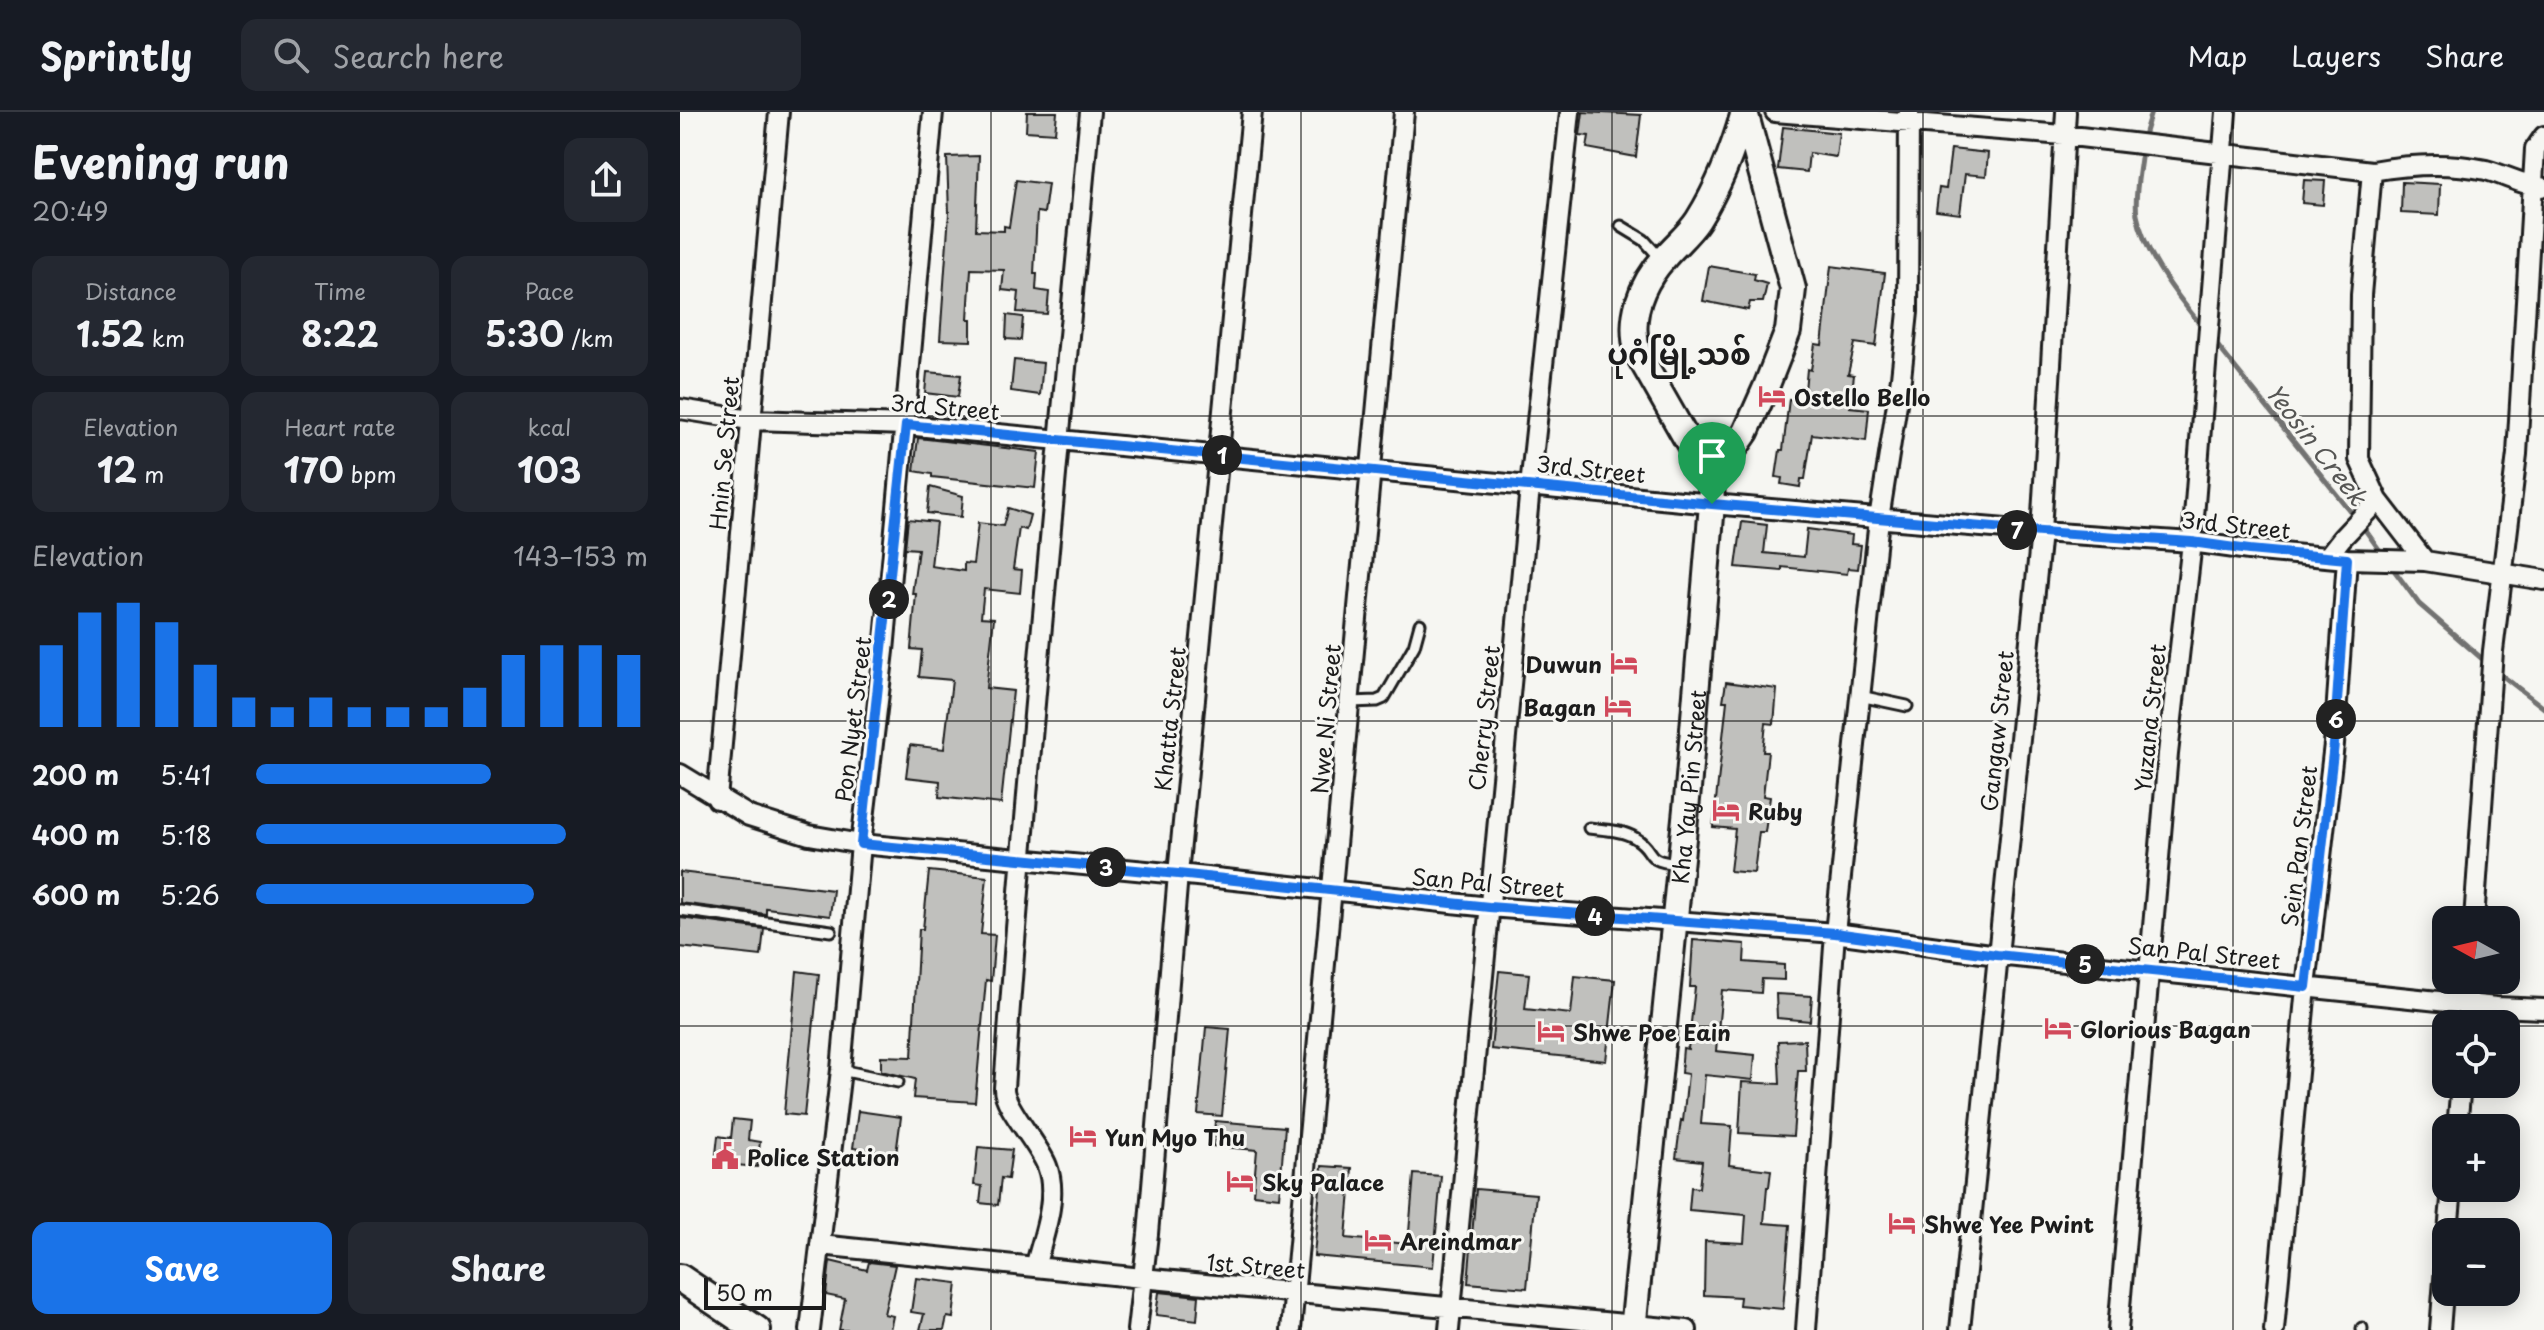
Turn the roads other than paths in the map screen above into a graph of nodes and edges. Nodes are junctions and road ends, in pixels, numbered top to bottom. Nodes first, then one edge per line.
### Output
1 (779, 112) edge
2 (933, 112) edge
3 (1090, 112) edge
4 (1252, 112) edge
5 (1404, 112) edge
6 (1570, 112) edge
7 (1744, 112) edge
8 (1775, 112) edge
9 (2066, 112) edge
10 (2226, 112) edge
11 (1908, 118) edge
12 (2063, 135) junction
13 (2544, 136) edge
14 (2223, 153) junction
15 (2372, 171) junction
16 (2538, 187) edge
17 (1621, 226) dead end
18 (1662, 260) junction
19 (680, 409) edge
20 (750, 420) junction
21 (906, 425) junction
22 (1060, 442) junction
23 (1219, 455) junction
24 (1371, 471) junction
25 (1530, 487) junction
26 (1712, 493) junction
27 (2372, 508) junction
28 (1879, 519) junction
29 (2041, 532) junction
30 (2192, 542) junction
31 (2327, 557) junction
32 (2347, 559) junction
33 (2425, 561) junction
34 (2503, 574) junction
35 (2544, 580) edge
36 (1420, 624) dead end
37 (1859, 695) junction
38 (1351, 702) junction
39 (1907, 706) dead end
40 (680, 774) edge
41 (717, 799) junction
42 (1589, 828) dead end
43 (861, 844) junction
44 (1023, 858) junction
45 (1680, 865) junction
46 (1178, 874) junction
47 (1332, 891) junction
48 (2475, 906) edge
49 (1489, 907) junction
50 (680, 910) edge
51 (1674, 922) junction
52 (831, 931) dead end
53 (1835, 933) junction
54 (1997, 955) junction
55 (2149, 970) junction
56 (2306, 987) junction
57 (2468, 994) edge
58 (2468, 1002) junction
59 (2544, 1009) edge
60 (2467, 1010) edge
61 (841, 1070) junction
62 (898, 1082) dead end
63 (820, 1245) junction
64 (1035, 1267) junction
65 (680, 1278) edge
66 (1142, 1278) junction
67 (1294, 1293) junction
68 (2442, 1306) edge
69 (1452, 1307) junction
70 (1634, 1327) edge
71 (757, 1330) edge
72 (810, 1330) edge
73 (1137, 1330) edge
74 (1291, 1330) edge
75 (1449, 1330) edge
76 (1687, 1330) edge
77 (1806, 1330) edge
78 (1960, 1330) edge
79 (2118, 1330) edge
80 (2274, 1330) edge
81 (2440, 1330) edge

1 - 20 street, Hnin Se Street
2 - 21 street, Pon Nyet Street
3 - 22 street
4 - 23 street, Khatta Street
5 - 24 street, Nwe Ni Street
6 - 25 street, Cherry Street
7 - 18 street, Kha Yay Pin Street
7 - 26 street, Kha Yay Pin Street
8 - 11 street
9 - 12 street, Gangaw Street
10 - 14 street, Yuzana Street
11 - 12 street
11 - 28 street
12 - 14 street
12 - 29 street, Gangaw Street
13 - 16 street
14 - 15 street
14 - 30 street, Yuzana Street
15 - 16 street
15 - 27 street
16 - 34 street
17 - 18 lane
18 - 26 street, Kha Yay Pin Street
19 - 20 street, 3rd Street
20 - 21 street, 3rd Street
20 - 41 street, Hnin Se Street
21 - 22 street, 3rd Street
21 - 43 street, Pon Nyet Street
22 - 23 street, 3rd Street
22 - 44 street
23 - 24 street, 3rd Street
23 - 46 street, Khatta Street
24 - 25 street, 3rd Street
24 - 38 street, Nwe Ni Street
25 - 26 street, 3rd Street
25 - 49 street, Cherry Street
26 - 28 street, 3rd Street
26 - 45 street, Kha Yay Pin Street
27 - 31 street
27 - 33 street
28 - 29 street, 3rd Street
28 - 37 street
29 - 30 street, 3rd Street
29 - 54 street, Gangaw Street
30 - 31 street, 3rd Street
30 - 55 street, Yuzana Street
31 - 32 street, 3rd Street
32 - 33 street, 3rd Street
32 - 56 street, Sein Pan Street
33 - 34 street, 3rd Street
34 - 35 street, 3rd Street
34 - 48 street
36 - 38 lane
37 - 39 lane
37 - 53 street
38 - 47 street, Nwe Ni Street
40 - 41 street, San Pal Street
41 - 43 street, San Pal Street
42 - 45 lane
43 - 44 street, San Pal Street
43 - 61 street, Pon Nyet Street
44 - 46 street, San Pal Street
44 - 64 street
45 - 51 street, Kha Yay Pin Street
46 - 47 street, San Pal Street
46 - 66 street, Khatta Street
47 - 49 street, San Pal Street
47 - 67 street, Nwe Ni Street
49 - 51 street, San Pal Street
49 - 69 street, Cherry Street
50 - 52 lane
51 - 53 street, San Pal Street
51 - 70 street, Kha Yay Pin Street
53 - 54 street, San Pal Street
53 - 77 street
54 - 55 street, San Pal Street
54 - 78 street, Gangaw Street
55 - 56 street, San Pal Street
55 - 79 street, Yuzana Street
56 - 58 street, San Pal Street
56 - 80 street, Sein Pan Street
57 - 58 street
58 - 59 street, San Pal Street
58 - 60 street
61 - 62 lane
61 - 63 street, Pon Nyet Street
63 - 64 street, 1st Street
63 - 72 street, Pon Nyet Street
64 - 66 street, 1st Street
65 - 71 main road
66 - 67 street, 1st Street
66 - 73 street, Khatta Street
67 - 69 street, 1st Street
67 - 74 street, Nwe Ni Street
68 - 81 street
69 - 70 street, 1st Street
69 - 75 street, Cherry Street
70 - 76 street, 1st Street

